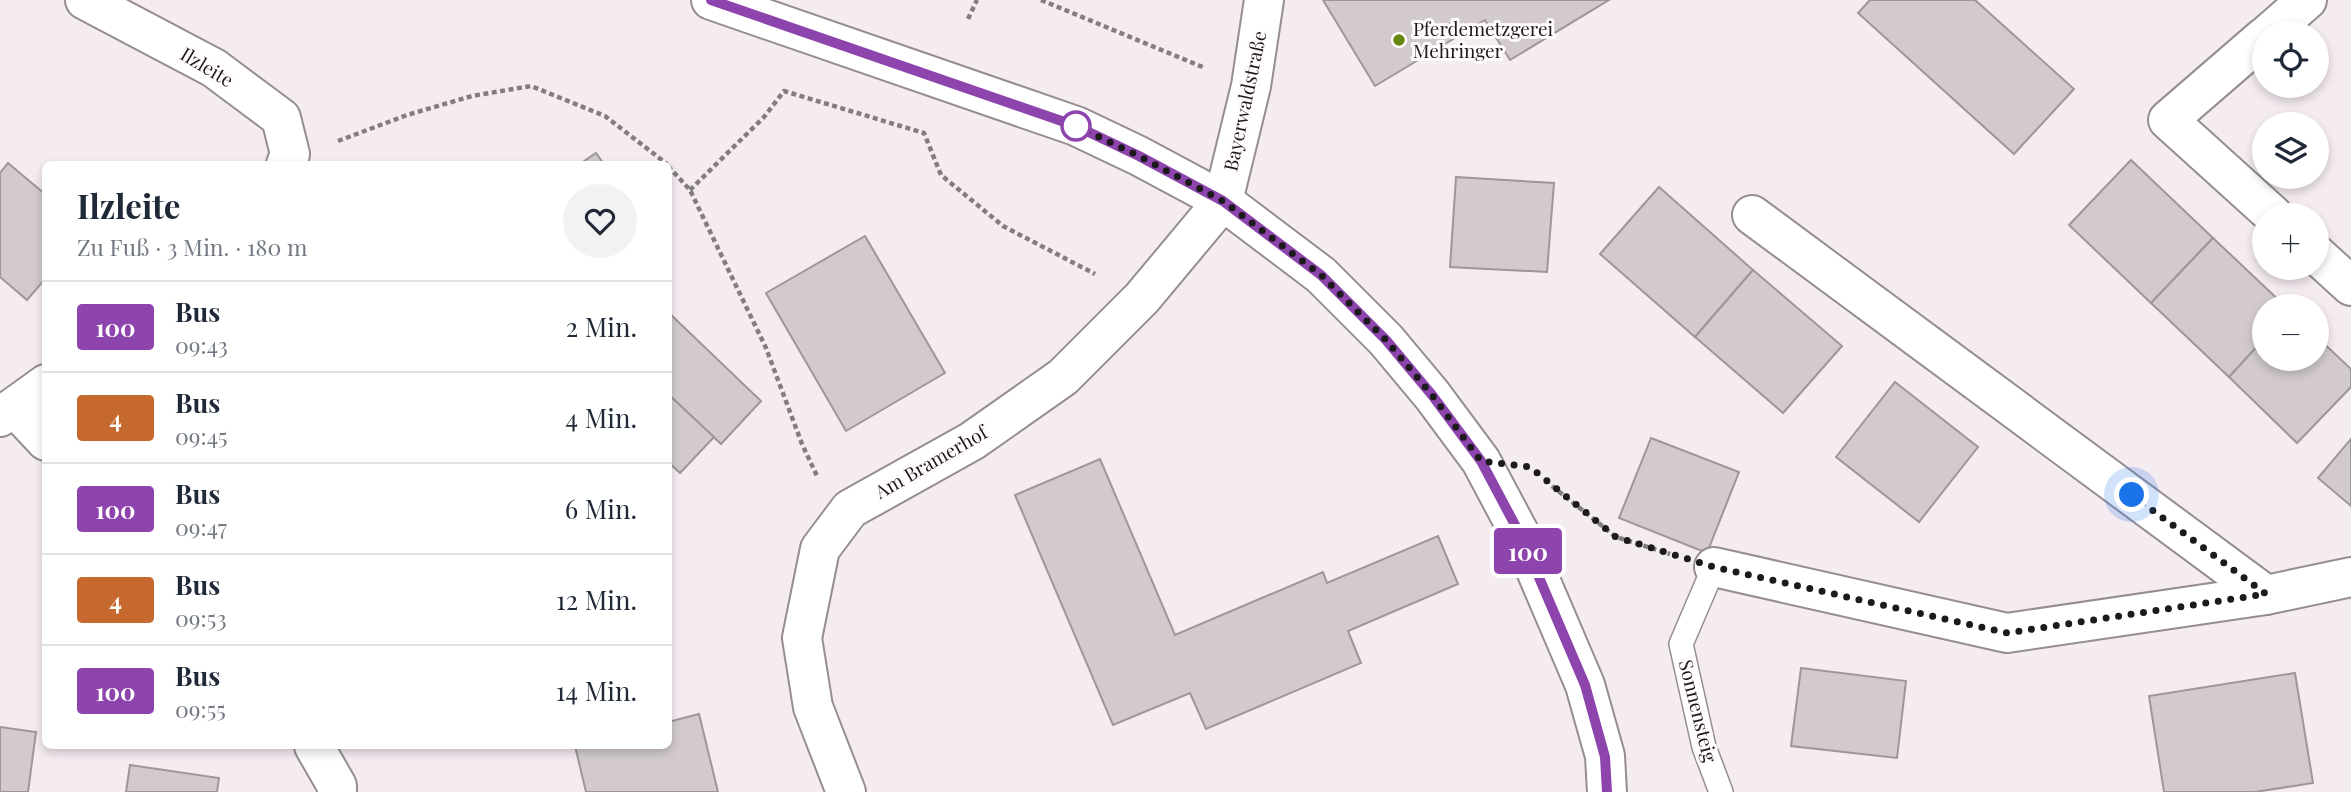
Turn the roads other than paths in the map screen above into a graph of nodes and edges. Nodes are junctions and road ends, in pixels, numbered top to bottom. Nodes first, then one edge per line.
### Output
1 (85, 0) edge
2 (711, 0) edge
3 (1264, 0) edge
4 (2307, 0) edge
5 (2283, 21) edge
6 (2252, 47) edge
7 (288, 159) edge
8 (1223, 201) junction
9 (2260, 203) edge
10 (1752, 215) dead end
11 (2329, 266) edge
12 (2351, 286) edge
13 (42, 387) edge
14 (8, 413) edge
15 (42, 438) edge
16 (1714, 567) joint
17 (2351, 577) edge
18 (2266, 594) junction
19 (316, 749) edge
20 (337, 792) edge
21 (846, 792) edge
22 (1607, 792) edge
23 (1721, 792) edge

1 - 7 street, Ilzleite
2 - 8 street, Bayerwaldstraße
3 - 8 street, Bayerwaldstraße
4 - 5 street
6 - 9 street
8 - 21 street, Am Bramerhof
8 - 22 street, Bayerwaldstraße
10 - 18 street
11 - 12 street
13 - 14 street
14 - 15 street
16 - 18 street
16 - 23 lane, Sonnensteig
17 - 18 street
19 - 20 street

